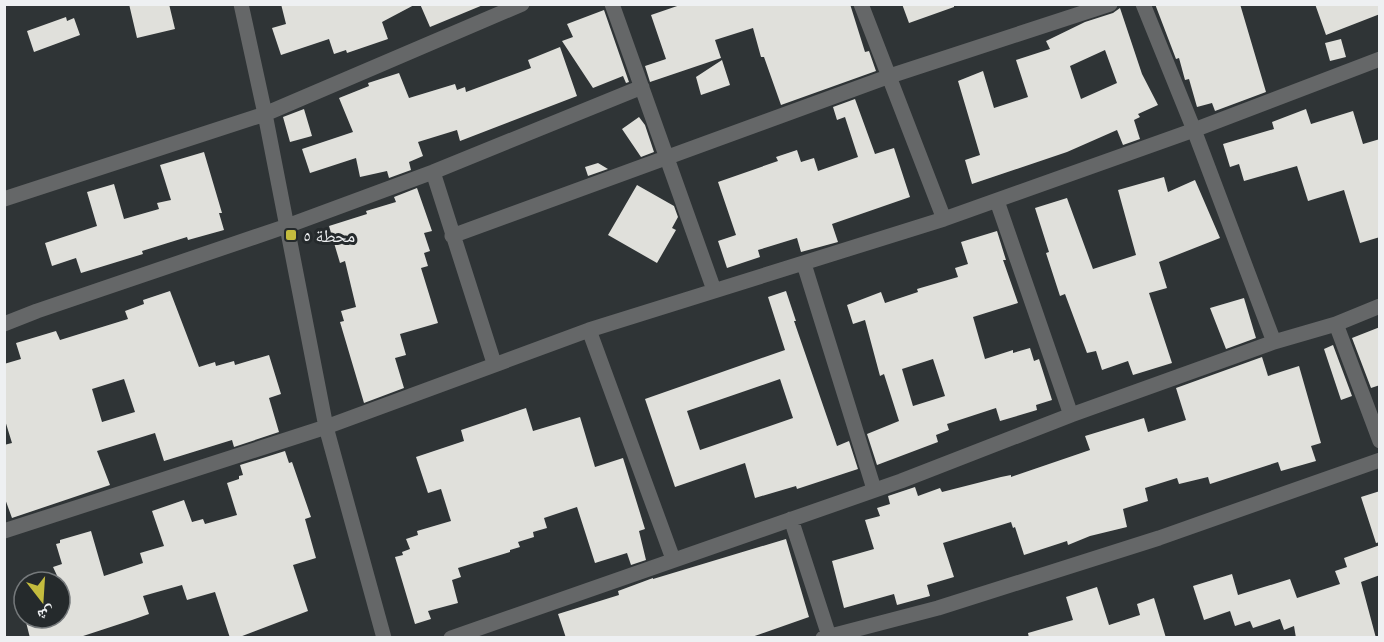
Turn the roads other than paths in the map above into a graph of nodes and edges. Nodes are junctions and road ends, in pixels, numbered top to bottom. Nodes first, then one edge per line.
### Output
1 (241, 4) edge
2 (522, 4) edge
3 (612, 4) edge
4 (861, 4) edge
5 (1110, 4) edge
6 (1143, 4) edge
7 (1380, 58) edge
8 (890, 76) junction
9 (642, 87) junction
10 (266, 114) junction
11 (1194, 129) junction
12 (667, 158) junction
13 (433, 172) junction
14 (4, 199) edge
15 (997, 201) junction
16 (944, 219) junction
17 (287, 226) junction
18 (452, 236) junction
19 (804, 264) junction
20 (714, 290) junction
21 (1380, 306) edge
22 (4, 324) edge
23 (1336, 324) junction
24 (589, 330) junction
25 (1274, 342) junction
26 (494, 363) junction
27 (1071, 415) junction
28 (326, 426) junction
29 (1380, 441) edge
30 (1380, 460) edge
31 (874, 489) junction
32 (790, 519) junction
33 (4, 531) edge
34 (673, 559) junction
35 (881, 631) edge
36 (826, 637) edge
37 (384, 638) edge
38 (451, 638) edge

1 - 10 street
2 - 10 street
3 - 9 street
4 - 8 street
5 - 8 street
6 - 11 street
7 - 11 street
8 - 12 street
8 - 16 street
9 - 12 street
9 - 13 street
10 - 14 street
10 - 17 street
11 - 15 street
11 - 25 street
12 - 18 street
12 - 20 street
13 - 17 street
13 - 18 street
15 - 16 street
15 - 27 street
16 - 19 street
17 - 22 street
17 - 28 street
18 - 26 street
19 - 20 street
19 - 31 street
20 - 24 street
21 - 23 street
23 - 25 street
23 - 29 street
24 - 26 street
24 - 34 street
25 - 27 street
26 - 28 street
27 - 31 street
28 - 33 street
28 - 37 street
30 - 35 street
31 - 32 street
32 - 34 street
32 - 36 street
34 - 38 street
35 - 36 street

